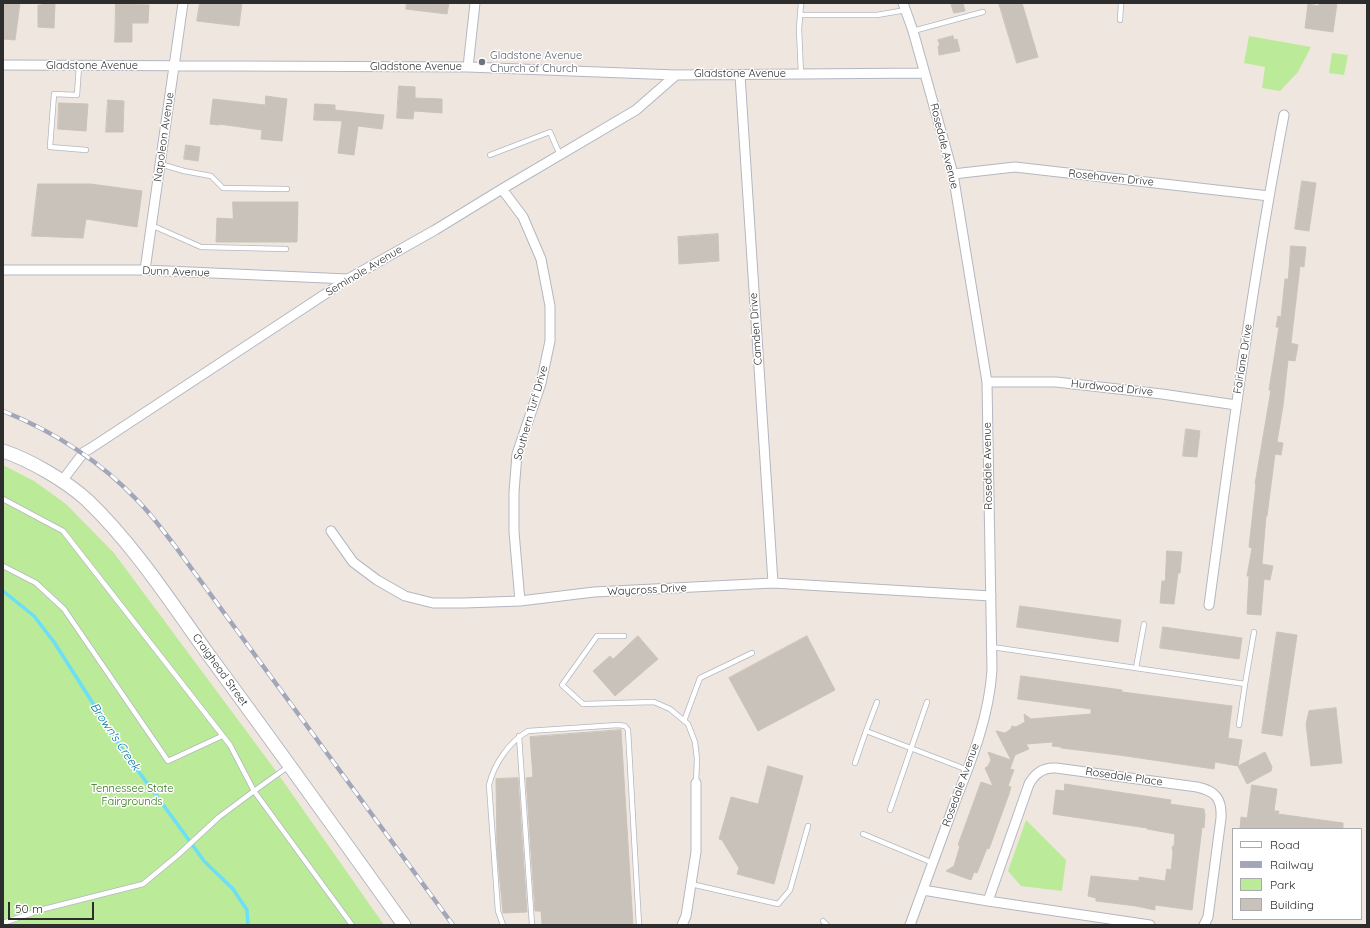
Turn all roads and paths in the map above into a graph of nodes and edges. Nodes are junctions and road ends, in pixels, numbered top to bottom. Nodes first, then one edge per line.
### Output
1 (183, 3) edge
2 (475, 3) edge
3 (801, 3) edge
4 (1122, 3) edge
5 (905, 6) edge
6 (983, 12) dead end
7 (800, 15) junction
8 (1120, 20) dead end
9 (913, 31) junction
10 (3, 65) edge
11 (79, 66) junction
12 (174, 66) junction
13 (468, 67) junction
14 (925, 73) junction
15 (801, 74) junction
16 (676, 75) junction
17 (740, 75) junction
18 (1284, 115) dead end
19 (86, 150) dead end
20 (490, 155) dead end
21 (560, 155) junction
22 (160, 164) junction
23 (953, 174) junction
24 (287, 188) dead end
25 (502, 188) junction
26 (1269, 196) junction
27 (151, 225) junction
28 (286, 249) dead end
29 (3, 270) edge
30 (145, 270) junction
31 (348, 279) junction
32 (987, 382) junction
33 (1236, 405) junction
34 (3, 451) edge
35 (62, 481) junction
36 (3, 499) edge
37 (331, 531) dead end
38 (3, 566) edge
39 (773, 583) junction
40 (991, 596) junction
41 (520, 601) junction
42 (1209, 605) dead end
43 (1144, 624) dead end
44 (1254, 632) dead end
45 (624, 636) dead end
46 (992, 648) junction
47 (752, 653) dead end
48 (1136, 668) junction
49 (1245, 684) junction
50 (877, 702) dead end
51 (927, 702) dead end
52 (684, 721) junction
53 (1239, 725) dead end
54 (866, 731) junction
55 (222, 736) junction
56 (519, 736) junction
57 (911, 748) junction
58 (855, 763) dead end
59 (290, 765) junction
60 (968, 770) junction
61 (696, 783) joint
62 (254, 791) junction
63 (890, 810) dead end
64 (808, 826) dead end
65 (863, 834) dead end
66 (933, 863) junction
67 (691, 884) junction
68 (923, 890) junction
69 (988, 901) junction
70 (823, 921) dead end
71 (3, 923) edge
72 (352, 925) edge
73 (404, 925) edge
74 (503, 925) edge
75 (532, 925) edge
76 (639, 925) edge
77 (682, 925) edge
78 (827, 925) edge
79 (910, 925) edge
80 (1150, 925) edge
81 (1204, 925) edge

1 - 12 street, Napoleon Avenue
2 - 13 street
3 - 7 lane
4 - 8 lane
5 - 7 lane
5 - 9 street, Rosedale Avenue
6 - 9 lane
7 - 15 lane
9 - 14 street, Rosedale Avenue
10 - 11 street, Gladstone Avenue
11 - 12 street, Gladstone Avenue
11 - 19 lane
12 - 13 street, Gladstone Avenue
12 - 22 street, Napoleon Avenue
13 - 16 street, Gladstone Avenue
14 - 15 street, Gladstone Avenue
14 - 23 street, Rosedale Avenue
15 - 17 street, Gladstone Avenue
16 - 17 street, Gladstone Avenue
16 - 21 street, Seminole Avenue
17 - 39 street, Camden Drive
18 - 26 street, Fairlane Drive
20 - 21 lane
21 - 25 street, Seminole Avenue
22 - 24 lane
22 - 27 street, Napoleon Avenue
23 - 26 street, Rosehaven Drive
23 - 32 street, Rosedale Avenue
25 - 31 street, Seminole Avenue
25 - 41 street, Southern Turf Drive
26 - 33 street, Fairlane Drive
27 - 28 lane
27 - 30 street, Napoleon Avenue
29 - 30 street, Dunn Avenue
30 - 31 street, Dunn Avenue
31 - 35 street, Seminole Avenue
32 - 33 street, Hurdwood Drive
32 - 40 street, Rosedale Avenue
33 - 42 street, Fairlane Drive
34 - 35 street, Craighead Street
35 - 59 street, Craighead Street
36 - 55 lane
37 - 41 street, Waycross Drive
38 - 55 lane
39 - 40 street, Waycross Drive
39 - 41 street, Waycross Drive
40 - 46 street, Rosedale Avenue
43 - 48 lane
44 - 49 lane
45 - 52 lane
46 - 48 lane
46 - 60 street, Rosedale Avenue
47 - 52 lane
48 - 49 lane
49 - 53 lane
50 - 54 lane
51 - 57 lane
52 - 61 lane
54 - 57 lane
54 - 58 lane
55 - 62 lane
56 - 74 lane
56 - 75 lane
56 - 76 lane
57 - 60 lane
57 - 63 lane
59 - 62 lane
59 - 73 street, Craighead Street
60 - 66 street, Rosedale Avenue
61 - 67 street
62 - 71 lane
62 - 72 lane
64 - 67 lane
65 - 66 lane
66 - 68 street, Rosedale Avenue
67 - 77 street
68 - 69 street
68 - 79 street, Rosedale Avenue
69 - 80 street
69 - 81 street, Rosedale Place
70 - 78 lane

